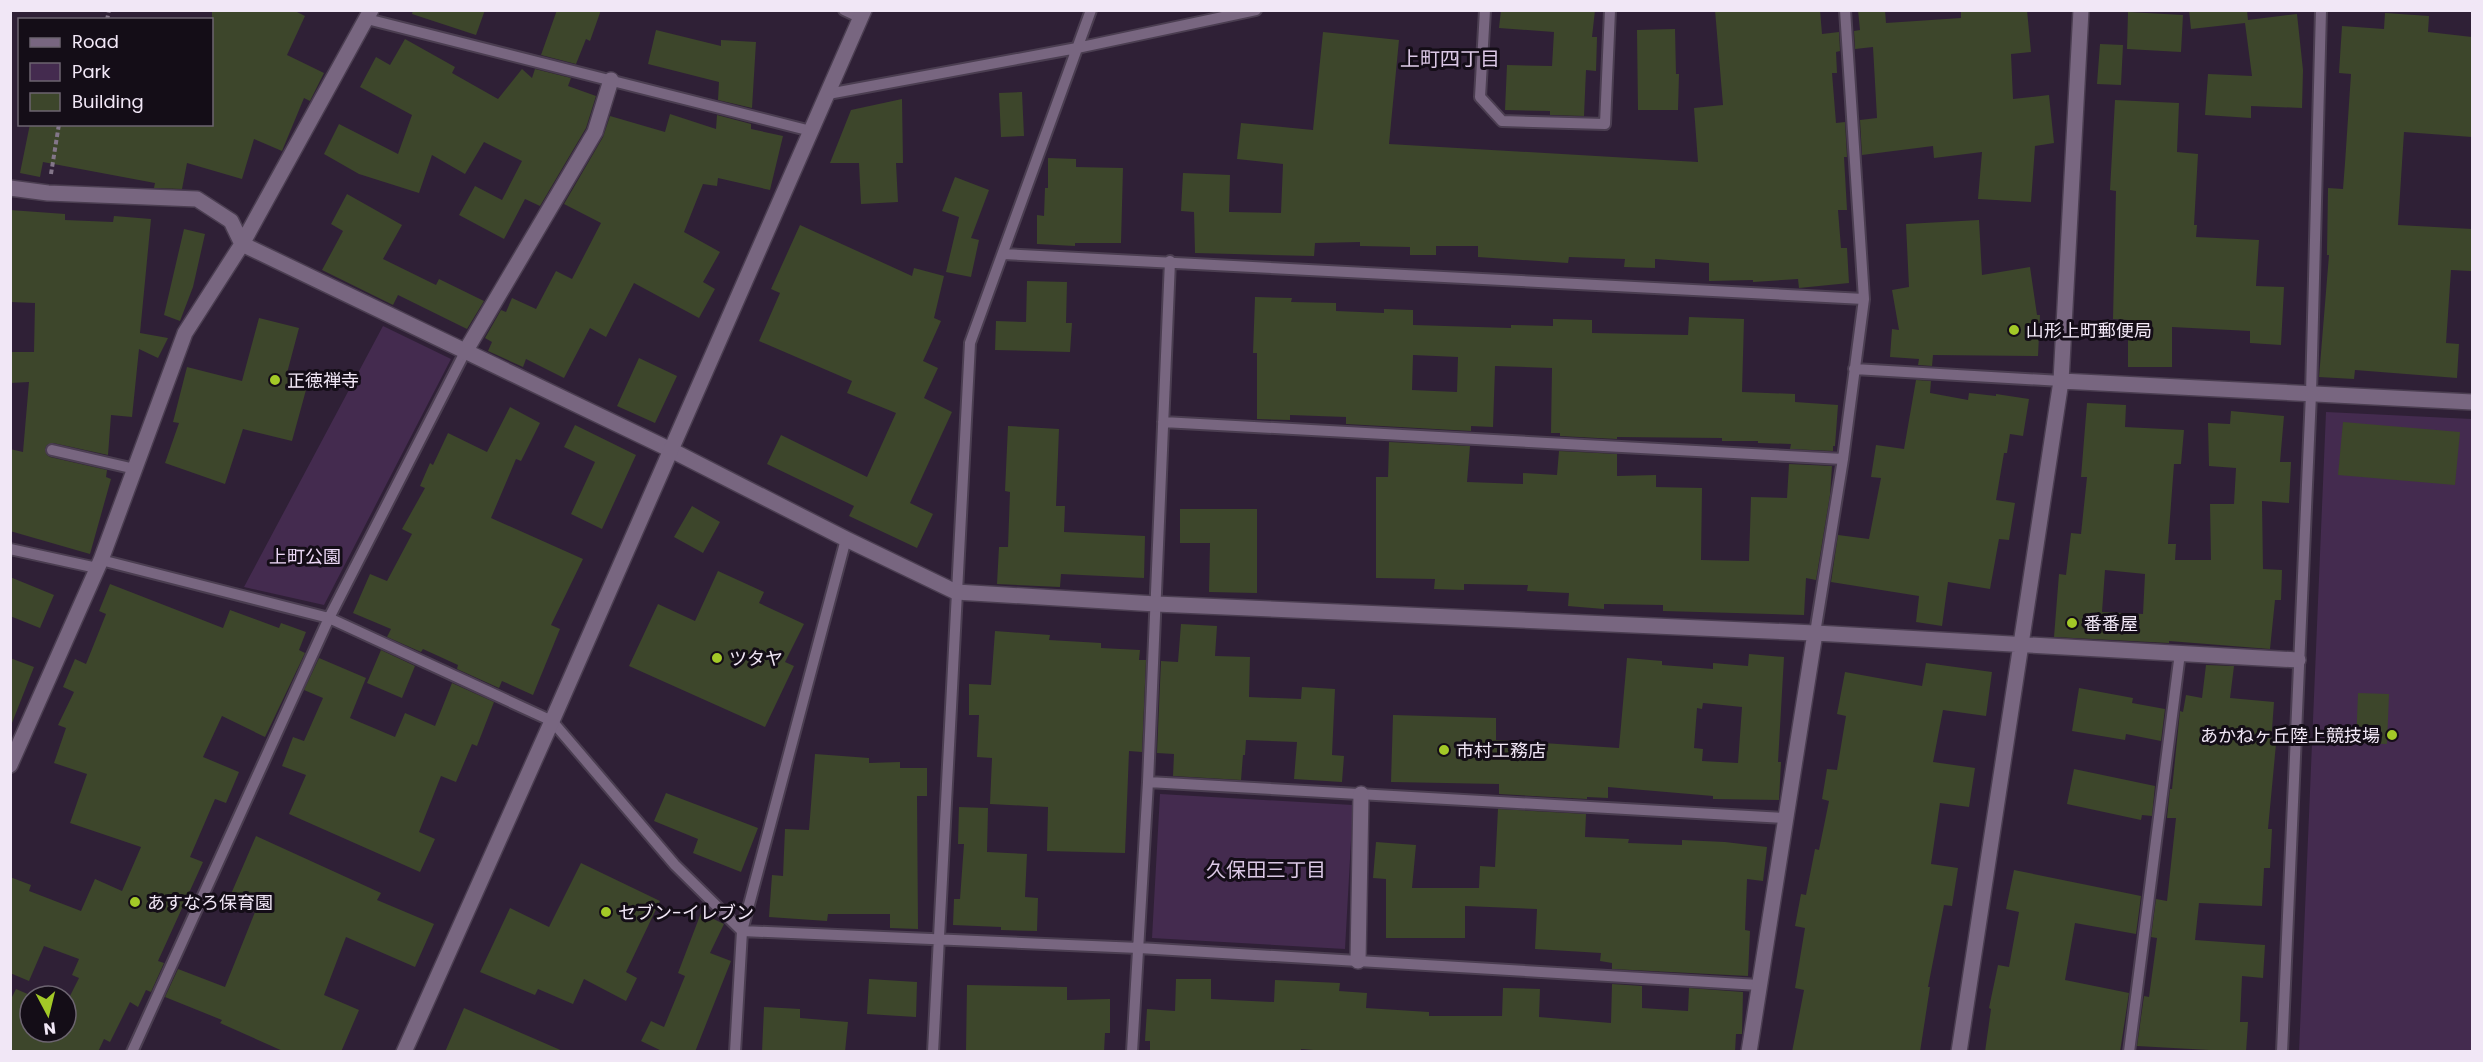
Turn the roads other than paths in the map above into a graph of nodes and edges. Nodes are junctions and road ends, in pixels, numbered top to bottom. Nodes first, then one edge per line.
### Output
1 (844, 10) edge
2 (1091, 10) edge
3 (1256, 10) edge
4 (1485, 10) edge
5 (1610, 10) edge
6 (1845, 10) edge
7 (2081, 10) edge
8 (2321, 10) edge
9 (862, 14) edge
10 (369, 15) edge
11 (1077, 48) junction
12 (611, 80) junction
13 (828, 94) junction
14 (811, 130) junction
15 (10, 188) edge
16 (242, 244) junction
17 (1003, 254) junction
18 (1170, 261) junction
19 (1864, 299) junction
20 (465, 352) junction
21 (1854, 369) junction
22 (2061, 381) junction
23 (2311, 394) junction
24 (2472, 402) edge
25 (1163, 422) junction
26 (52, 450) dead end
27 (671, 450) junction
28 (1843, 459) junction
29 (135, 469) junction
30 (846, 539) junction
31 (10, 549) edge
32 (99, 564) junction
33 (956, 592) junction
34 (1156, 604) junction
35 (329, 618) junction
36 (1815, 633) junction
37 (2021, 644) junction
38 (2180, 653) junction
39 (2298, 660) junction
40 (552, 721) junction
41 (10, 765) edge
42 (1148, 782) junction
43 (1361, 794) junction
44 (1784, 818) junction
45 (742, 931) junction
46 (938, 939) junction
47 (1139, 948) junction
48 (1358, 961) junction
49 (1760, 985) junction
50 (132, 1052) edge
51 (404, 1052) edge
52 (735, 1052) edge
53 (933, 1052) edge
54 (1132, 1052) edge
55 (1749, 1052) edge
56 (1959, 1052) edge
57 (2129, 1052) edge
58 (2282, 1052) edge

1 - 9 lane
2 - 11 lane
3 - 11 lane
4 - 5 lane
6 - 19 lane
7 - 22 street
8 - 23 lane
9 - 13 street
10 - 12 lane
10 - 16 street
11 - 13 lane
11 - 17 lane
12 - 14 lane
12 - 20 street
13 - 14 street
14 - 27 street
15 - 16 street
16 - 20 street
16 - 29 street
17 - 18 lane
17 - 33 lane
18 - 19 lane
18 - 25 lane
19 - 21 lane
20 - 27 street
20 - 35 lane
21 - 22 lane
21 - 28 lane
22 - 23 street
22 - 37 street
23 - 24 street
23 - 39 lane
25 - 28 lane
25 - 34 lane
26 - 29 lane
27 - 30 street
27 - 40 street
28 - 36 lane
29 - 32 street
30 - 33 street
30 - 45 lane
31 - 32 lane
32 - 35 lane
32 - 41 street
33 - 34 street
33 - 46 lane
34 - 36 street
34 - 42 lane
35 - 40 lane
35 - 50 lane
36 - 37 street
36 - 44 street
37 - 38 street
37 - 56 street
38 - 39 street
38 - 57 lane
39 - 58 lane
40 - 45 lane
40 - 51 street
42 - 43 lane
42 - 47 lane
43 - 44 lane
43 - 48 street
44 - 49 street
45 - 46 lane
45 - 52 lane
46 - 47 lane
46 - 53 lane
47 - 48 lane
47 - 54 lane
48 - 49 lane
49 - 55 street

